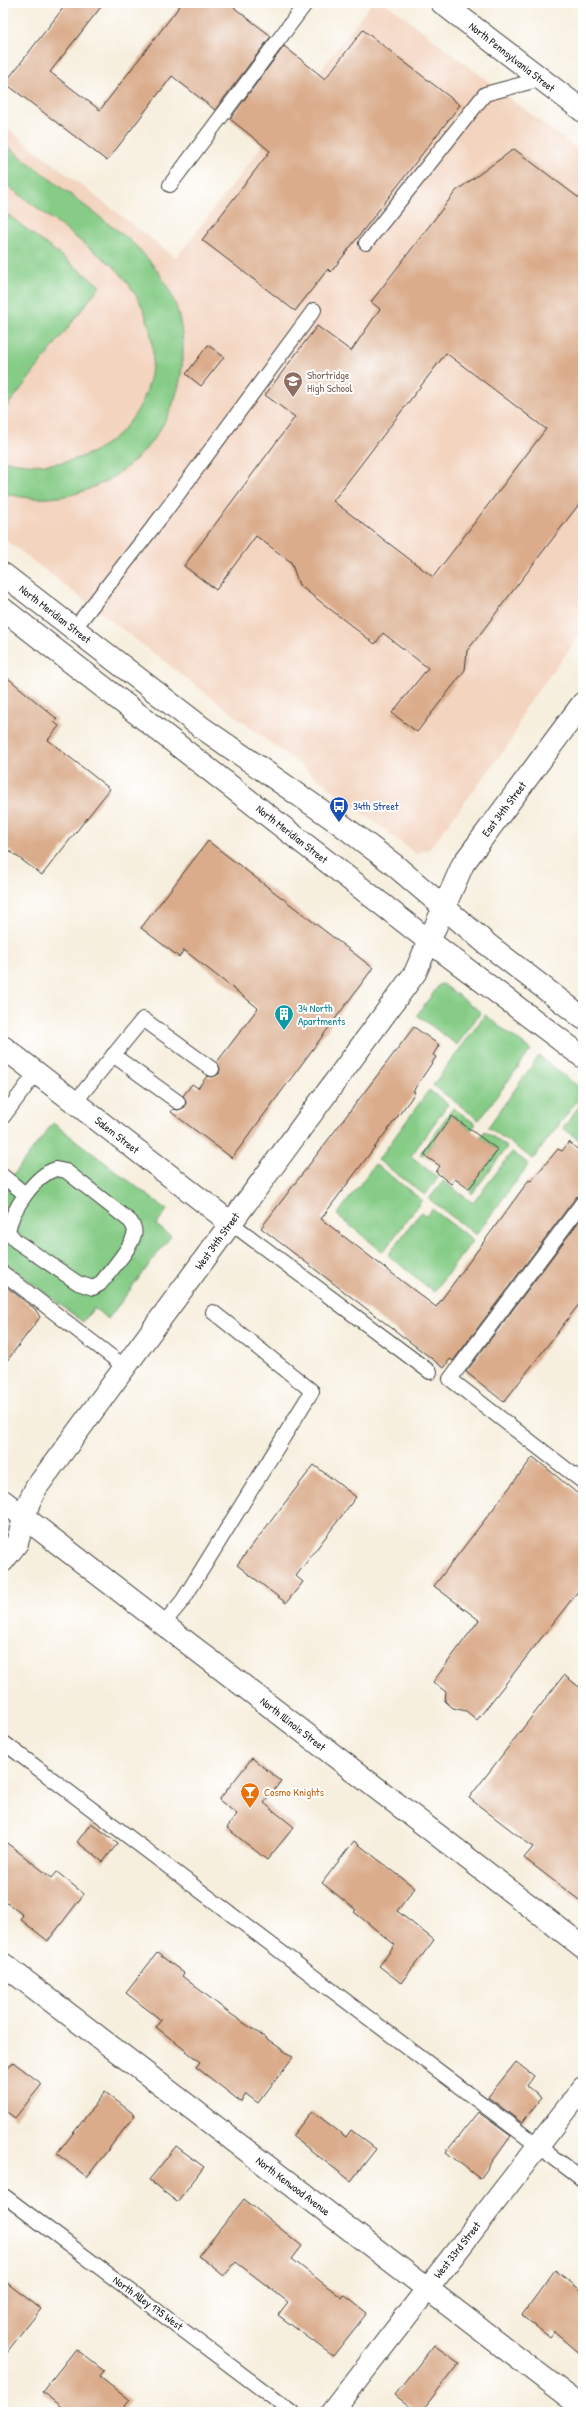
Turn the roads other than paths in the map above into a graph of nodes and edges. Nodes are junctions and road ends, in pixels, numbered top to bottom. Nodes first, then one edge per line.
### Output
1 (306, 3) edge
2 (442, 3) edge
3 (541, 79) junction
4 (583, 111) edge
5 (170, 185) dead end
6 (366, 243) dead end
7 (314, 310) dead end
8 (3, 574) edge
9 (3, 609) edge
10 (74, 629) junction
11 (583, 703) edge
12 (436, 923) junction
13 (583, 1018) edge
14 (3, 1047) edge
15 (113, 1055) junction
16 (583, 1057) edge
17 (212, 1069) dead end
18 (36, 1073) junction
19 (75, 1102) junction
20 (178, 1102) dead end
21 (3, 1117) edge
22 (3, 1176) edge
23 (26, 1194) junction
24 (583, 1202) edge
25 (231, 1223) junction
26 (3, 1273) edge
27 (213, 1312) dead end
28 (124, 1367) junction
29 (430, 1372) dead end
30 (583, 1482) edge
31 (3, 1502) edge
32 (25, 1518) junction
33 (3, 1561) edge
34 (163, 1624) junction
35 (3, 1742) edge
36 (583, 1947) edge
37 (3, 1964) edge
38 (583, 2088) edge
39 (538, 2146) junction
40 (583, 2180) edge
41 (3, 2195) edge
42 (428, 2288) junction
43 (583, 2408) edge
44 (292, 2412) edge
45 (332, 2412) edge

1 - 5 lane
2 - 3 street, North Pennsylvania Street
3 - 4 street, North Pennsylvania Street
3 - 6 lane
7 - 10 lane
8 - 10 street, North Meridian Street
9 - 12 street, North Meridian Street
10 - 12 street, North Meridian Street
11 - 12 street, East 34th Street
12 - 13 street, North Meridian Street
12 - 16 street, North Meridian Street
12 - 25 street, West 34th Street
14 - 18 street, Salem Street
15 - 17 lane
15 - 19 lane
15 - 20 lane
18 - 19 street, Salem Street
18 - 21 lane
19 - 25 street, Salem Street
22 - 23 lane
23 - 23 lane
24 - 30 lane
25 - 28 street, West 34th Street
25 - 29 lane
26 - 28 lane
27 - 34 lane
28 - 32 street, West 34th Street
31 - 32 street, North Illinois Street
32 - 33 street, West 34th Street
32 - 34 street, North Illinois Street
34 - 36 street, North Illinois Street
35 - 39 lane
37 - 42 street, North Kenwood Avenue
38 - 39 street, West 33rd Street
39 - 40 lane
39 - 42 street, West 33rd Street
41 - 44 lane, North Alley 175 West
42 - 43 street, North Kenwood Avenue
42 - 45 street, West 33rd Street

